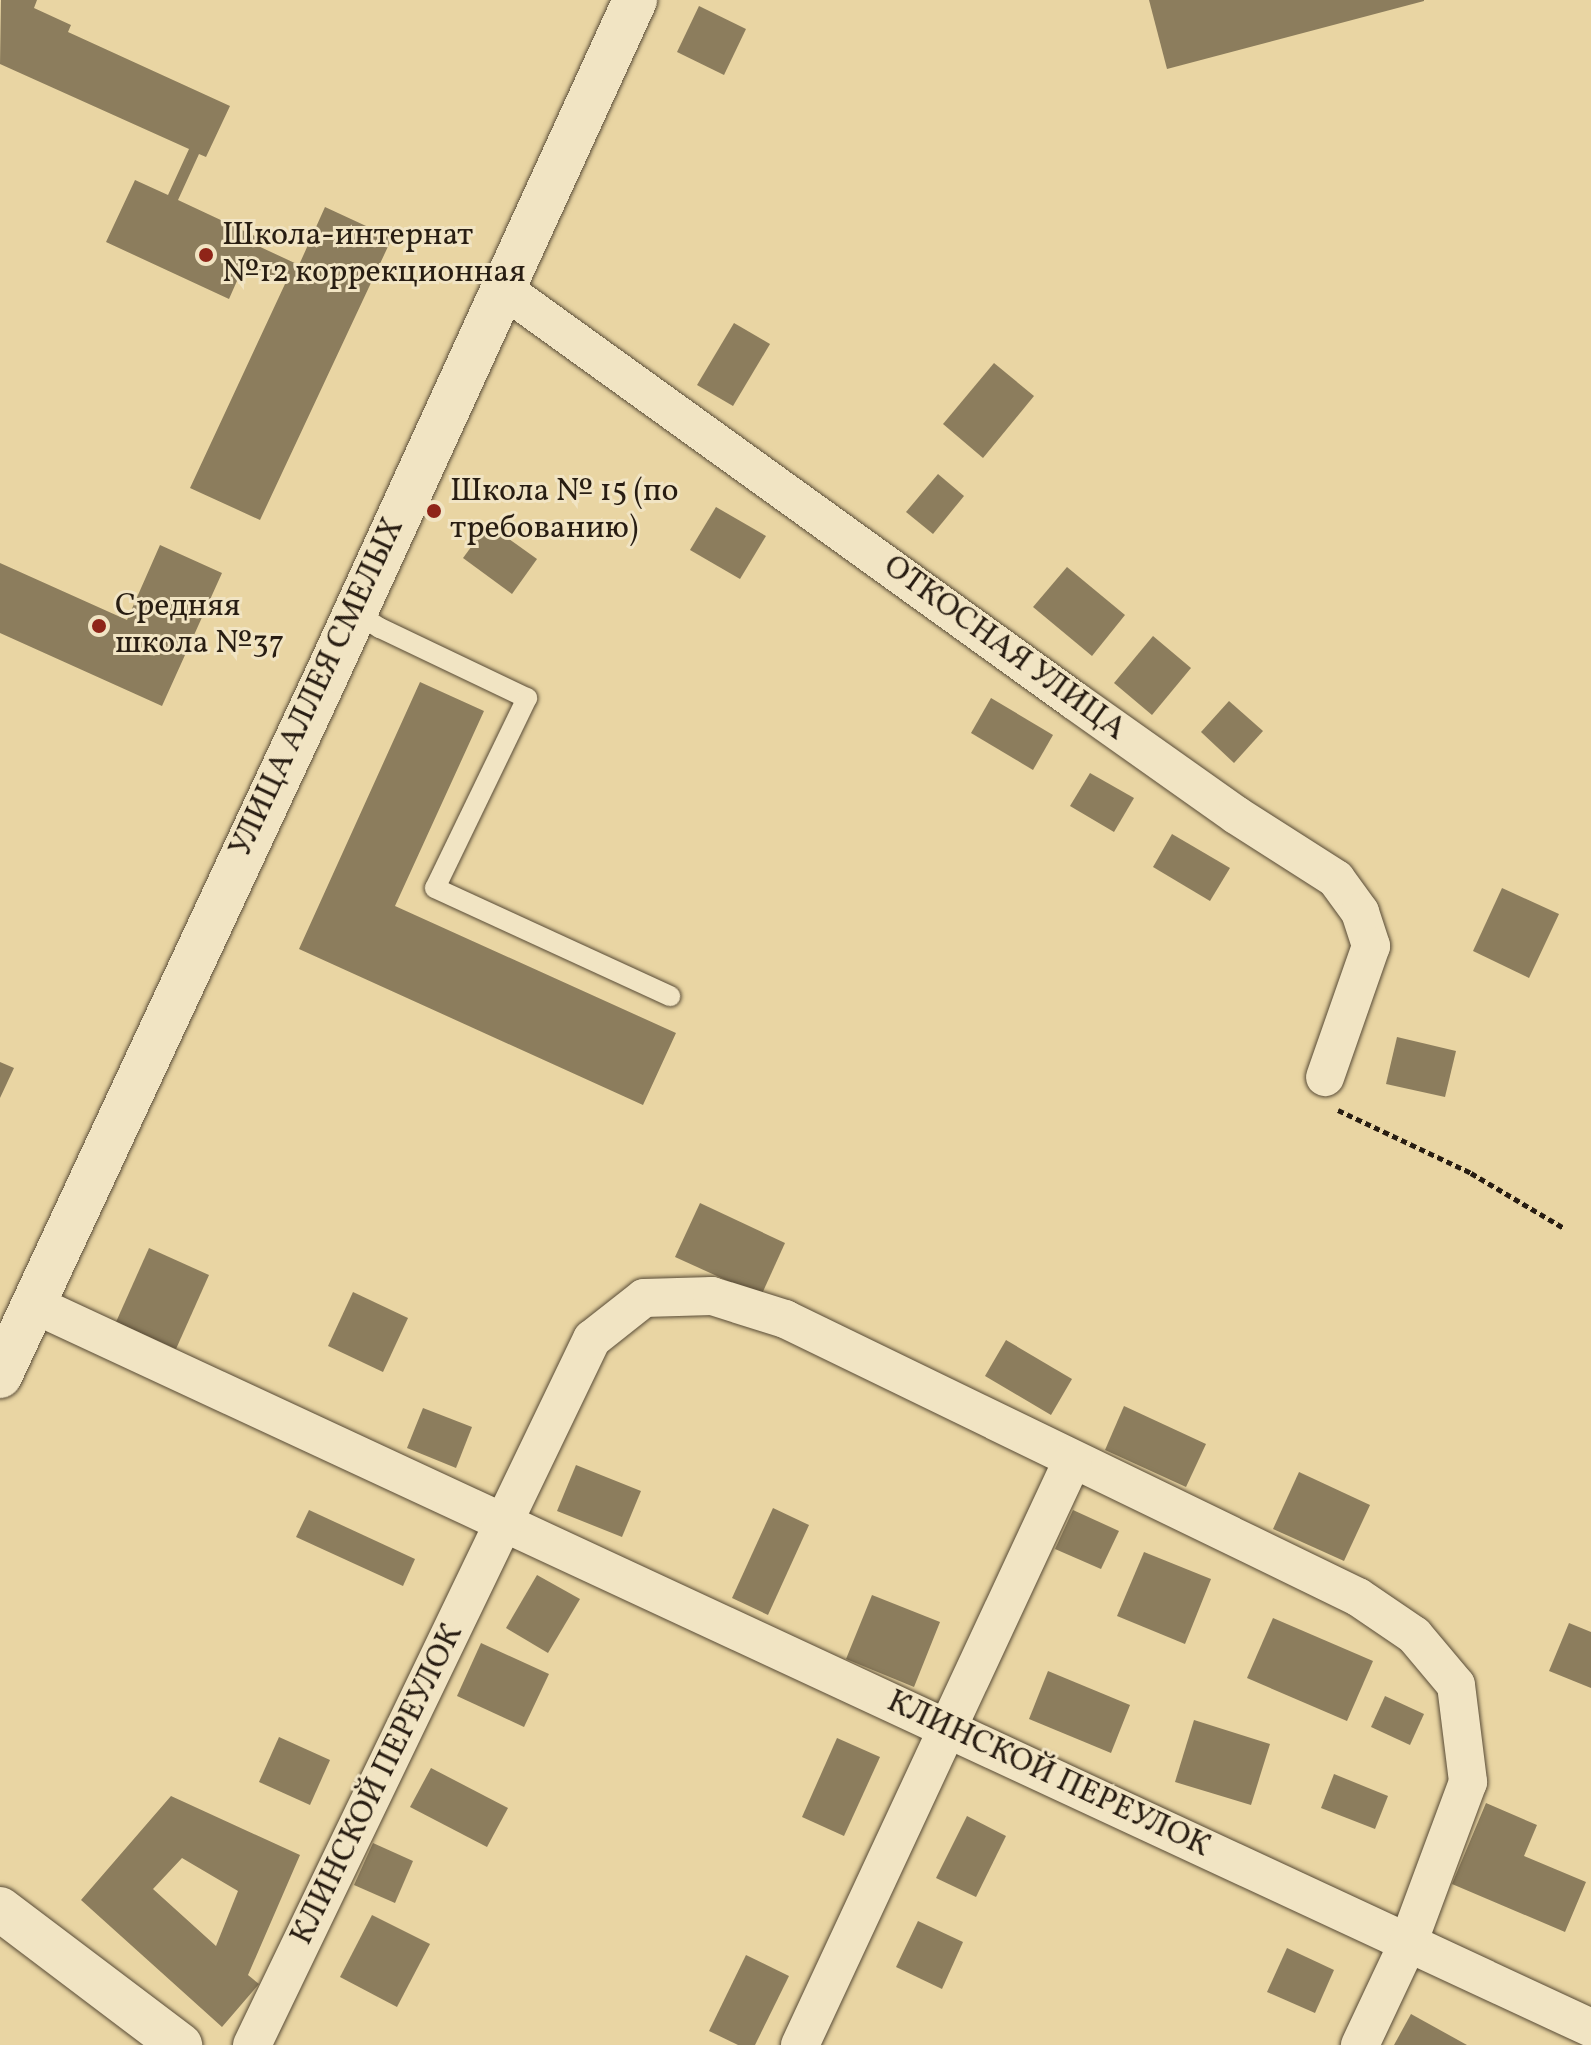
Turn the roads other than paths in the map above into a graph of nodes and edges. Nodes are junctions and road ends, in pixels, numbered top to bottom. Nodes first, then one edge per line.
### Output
1 (635, 0) edge
2 (502, 288) junction
3 (355, 612) junction
4 (670, 996) dead end
5 (1325, 1077) road end
6 (33, 1304) junction
7 (0, 1376) edge
8 (1073, 1459) junction
9 (504, 1525) junction
10 (946, 1728) junction
11 (0, 1909) edge
12 (1408, 1943) junction
13 (1591, 2028) edge
14 (180, 2045) edge
15 (252, 2045) edge
16 (800, 2045) edge
17 (1360, 2045) edge

1 - 2 main road, УЛИЦА АЛЛЕЯ СМЕЛЫХ
2 - 3 main road, УЛИЦА АЛЛЕЯ СМЕЛЫХ
2 - 5 street, ОТКОСНАЯ УЛИЦА
3 - 4 lane
3 - 6 main road, УЛИЦА АЛЛЕЯ СМЕЛЫХ
6 - 7 main road, УЛИЦА АЛЛЕЯ СМЕЛЫХ
6 - 9 street, КЛИНСКОЙ ПЕРЕУЛОК
8 - 9 street, КЛИНСКОЙ ПЕРЕУЛОК
8 - 10 street
8 - 12 street, КЛИНСКОЙ ПЕРЕУЛОК
9 - 10 street, КЛИНСКОЙ ПЕРЕУЛОК
9 - 15 street, КЛИНСКОЙ ПЕРЕУЛОК
10 - 12 street, КЛИНСКОЙ ПЕРЕУЛОК
10 - 16 street
11 - 14 main road
12 - 13 street, КЛИНСКОЙ ПЕРЕУЛОК
12 - 17 street, КЛИНСКОЙ ПЕРЕУЛОК

